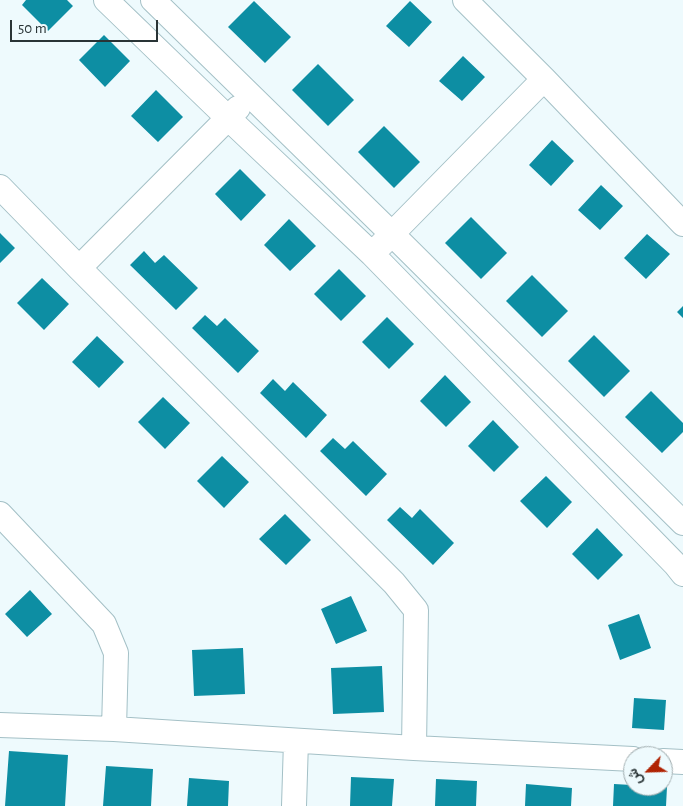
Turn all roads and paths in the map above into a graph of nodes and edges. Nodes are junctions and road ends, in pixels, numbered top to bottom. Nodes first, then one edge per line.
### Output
1 (106, 0) edge
2 (153, 0) edge
3 (465, 0) edge
4 (544, 79) junction
5 (250, 96) junction
6 (228, 118) junction
7 (0, 187) edge
8 (683, 224) edge
9 (392, 234) junction
10 (372, 254) junction
11 (79, 268) junction
12 (0, 514) edge
13 (683, 523) edge
14 (683, 574) edge
15 (0, 726) edge
16 (114, 730) junction
17 (296, 740) junction
18 (414, 748) junction
19 (623, 758) edge
20 (294, 806) edge

1 - 6 street
2 - 5 street
3 - 4 street
4 - 8 street
4 - 9 street
5 - 6 street
5 - 9 street
6 - 10 street
6 - 11 street
7 - 11 street
9 - 10 street
9 - 13 street
10 - 14 street
11 - 18 street
12 - 16 street
15 - 16 street
16 - 17 street
17 - 18 street
17 - 20 street
18 - 19 street

